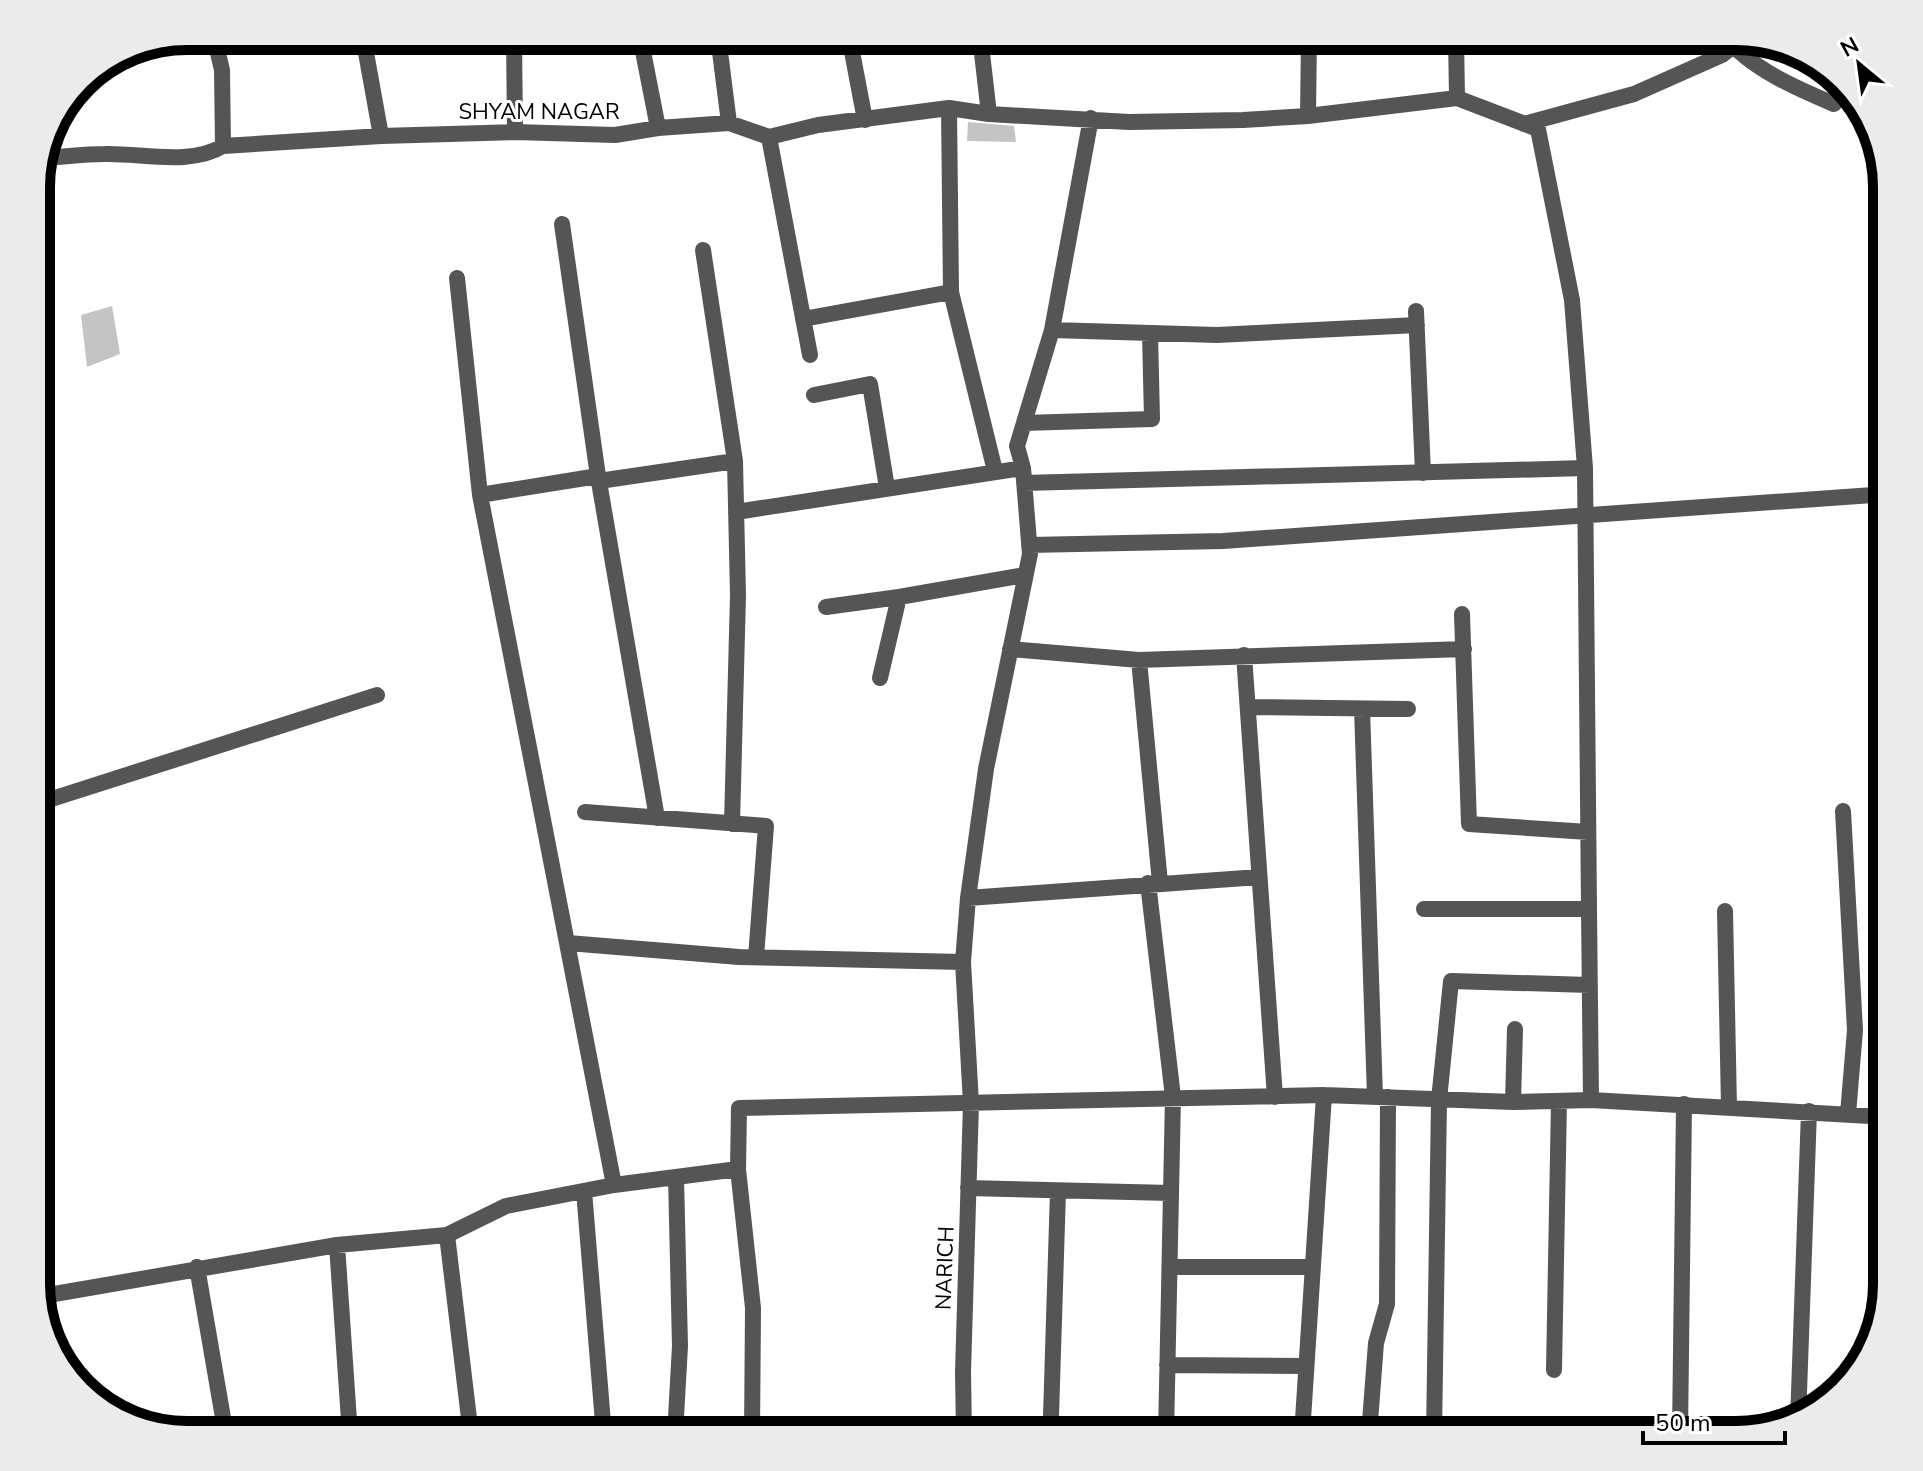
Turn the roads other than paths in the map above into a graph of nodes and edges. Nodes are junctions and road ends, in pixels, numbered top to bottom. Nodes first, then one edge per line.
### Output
1 (217, 50) edge
2 (366, 50) edge
3 (514, 50) edge
4 (643, 50) edge
5 (720, 50) edge
6 (852, 50) edge
7 (982, 50) edge
8 (1309, 50) edge
9 (1456, 50) edge
10 (1724, 50) edge
11 (1742, 51) edge
12 (1457, 98) junction
13 (1819, 98) edge
14 (949, 108) junction
15 (989, 114) junction
16 (1308, 116) junction
17 (1091, 118) junction
18 (865, 120) junction
19 (729, 123) junction
20 (1524, 124) junction
21 (658, 128) junction
22 (515, 132) junction
23 (381, 136) junction
24 (769, 137) junction
25 (223, 146) junction
26 (54, 157) edge
27 (562, 224) dead end
28 (703, 250) dead end
29 (457, 278) dead end
30 (951, 292) junction
31 (803, 319) junction
32 (1052, 330) junction
33 (1150, 333) junction
34 (810, 355) dead end
35 (814, 395) dead end
36 (1024, 423) junction
37 (735, 461) junction
38 (1585, 468) junction
39 (995, 471) junction
40 (1423, 473) junction
41 (1024, 475) junction
42 (599, 478) junction
43 (887, 488) junction
44 (480, 495) junction
45 (1873, 495) edge
46 (736, 512) junction
47 (1584, 516) junction
48 (1029, 545) junction
49 (1025, 575) junction
50 (899, 597) junction
51 (826, 607) dead end
52 (1462, 614) dead end
53 (1010, 649) junction
54 (1464, 649) junction
55 (1244, 655) junction
56 (1139, 660) junction
57 (880, 678) dead end
58 (377, 695) dead end
59 (1248, 707) junction
60 (1362, 709) junction
61 (1408, 709) dead end
62 (50, 800) edge
63 (1843, 811) dead end
64 (585, 812) dead end
65 (657, 818) junction
66 (732, 824) junction
67 (1588, 832) junction
68 (1259, 877) junction
69 (1154, 883) junction
70 (968, 898) junction
71 (1424, 909) dead end
72 (1589, 909) junction
73 (1725, 911) dead end
74 (568, 943) junction
75 (756, 957) junction
76 (963, 962) junction
77 (1590, 985) junction
78 (1515, 1029) dead end
79 (1324, 1095) junction
80 (1382, 1096) junction
81 (1173, 1097) junction
82 (1275, 1097) junction
83 (1439, 1100) junction
84 (1591, 1100) junction
85 (1559, 1101) junction
86 (1513, 1102) junction
87 (971, 1103) junction
88 (1684, 1104) junction
89 (1729, 1107) junction
90 (1809, 1111) junction
91 (1848, 1114) junction
92 (1873, 1116) edge
93 (738, 1169) junction
94 (676, 1177) junction
95 (614, 1185) junction
96 (968, 1188) junction
97 (584, 1191) junction
98 (1058, 1191) junction
99 (1171, 1193) junction
100 (447, 1235) junction
101 (337, 1245) junction
102 (197, 1267) junction
103 (1170, 1267) junction
104 (1312, 1267) junction
105 (50, 1295) edge
106 (1167, 1365) junction
107 (1306, 1366) junction
108 (1554, 1370) dead end
109 (1799, 1406) edge
110 (1051, 1416) dead end
111 (224, 1421) edge
112 (349, 1421) edge
113 (469, 1421) edge
114 (603, 1421) edge
115 (676, 1421) edge
116 (752, 1421) edge
117 (964, 1421) edge
118 (1166, 1421) edge
119 (1303, 1421) edge
120 (1370, 1421) edge
121 (1434, 1421) edge
122 (1680, 1421) edge

1 - 25 street
2 - 23 street
3 - 22 street
4 - 21 street
5 - 19 street
6 - 18 street
7 - 15 street
8 - 16 street
9 - 12 street
10 - 20 street
11 - 13 street
12 - 16 street
12 - 20 street
14 - 15 street
14 - 18 street
14 - 30 street
15 - 17 street
16 - 17 street
17 - 32 street, NARICH
18 - 24 street
19 - 21 street, SHYAM NAGAR
19 - 24 street, SHYAM NAGAR
20 - 38 street
21 - 22 street, SHYAM NAGAR
22 - 23 street, SHYAM NAGAR
23 - 25 street, SHYAM NAGAR
24 - 31 street
25 - 26 street, SHYAM NAGAR
27 - 42 street
28 - 37 street
29 - 44 street
30 - 31 street
30 - 39 street
31 - 34 street
32 - 33 street
32 - 36 street, NARICH
33 - 36 street
33 - 40 street
35 - 43 street
36 - 41 street, NARICH
37 - 42 street
37 - 46 street
38 - 40 street
38 - 47 street
39 - 41 street
39 - 43 street
40 - 41 street
41 - 48 street, NARICH
42 - 44 street
42 - 65 street
43 - 46 street
44 - 74 street
45 - 47 street
46 - 66 street
47 - 48 street
47 - 67 street
48 - 49 street, NARICH
49 - 50 street
49 - 53 street, NARICH
50 - 51 street
50 - 57 street
52 - 54 street
53 - 56 street
53 - 70 street, NARICH
54 - 55 street
54 - 67 street
55 - 56 street
55 - 59 street
56 - 69 street
58 - 62 street
59 - 60 street
59 - 68 street
60 - 61 street
60 - 80 street
63 - 91 street
64 - 65 street
65 - 66 street
66 - 75 street
67 - 72 street
68 - 69 street
68 - 82 street
69 - 70 street
69 - 81 street
70 - 76 street, NARICH
71 - 72 street
72 - 77 street
73 - 89 street
74 - 75 street
74 - 95 street
75 - 76 street
76 - 87 street, NARICH
77 - 83 street
77 - 84 street
78 - 86 street
79 - 80 street
79 - 82 street
79 - 104 street
80 - 83 street
80 - 120 street
81 - 82 street
81 - 87 street
81 - 99 street
83 - 86 street
83 - 121 street
84 - 85 street
84 - 88 street
85 - 86 street
85 - 108 street
87 - 93 street
87 - 96 street, NARICH
88 - 89 street
88 - 122 street
89 - 90 street
90 - 91 street
90 - 109 street
91 - 92 street
93 - 94 street
93 - 116 street
94 - 95 street
94 - 115 street
95 - 97 street
96 - 98 street
96 - 117 street, NARICH
97 - 100 street
97 - 114 street
98 - 99 street
98 - 110 street
99 - 103 street
100 - 101 street
100 - 113 street
101 - 102 street
101 - 112 street
102 - 105 street
102 - 111 street
103 - 104 street
103 - 106 street
104 - 107 street
106 - 107 street
106 - 118 street
107 - 119 street

